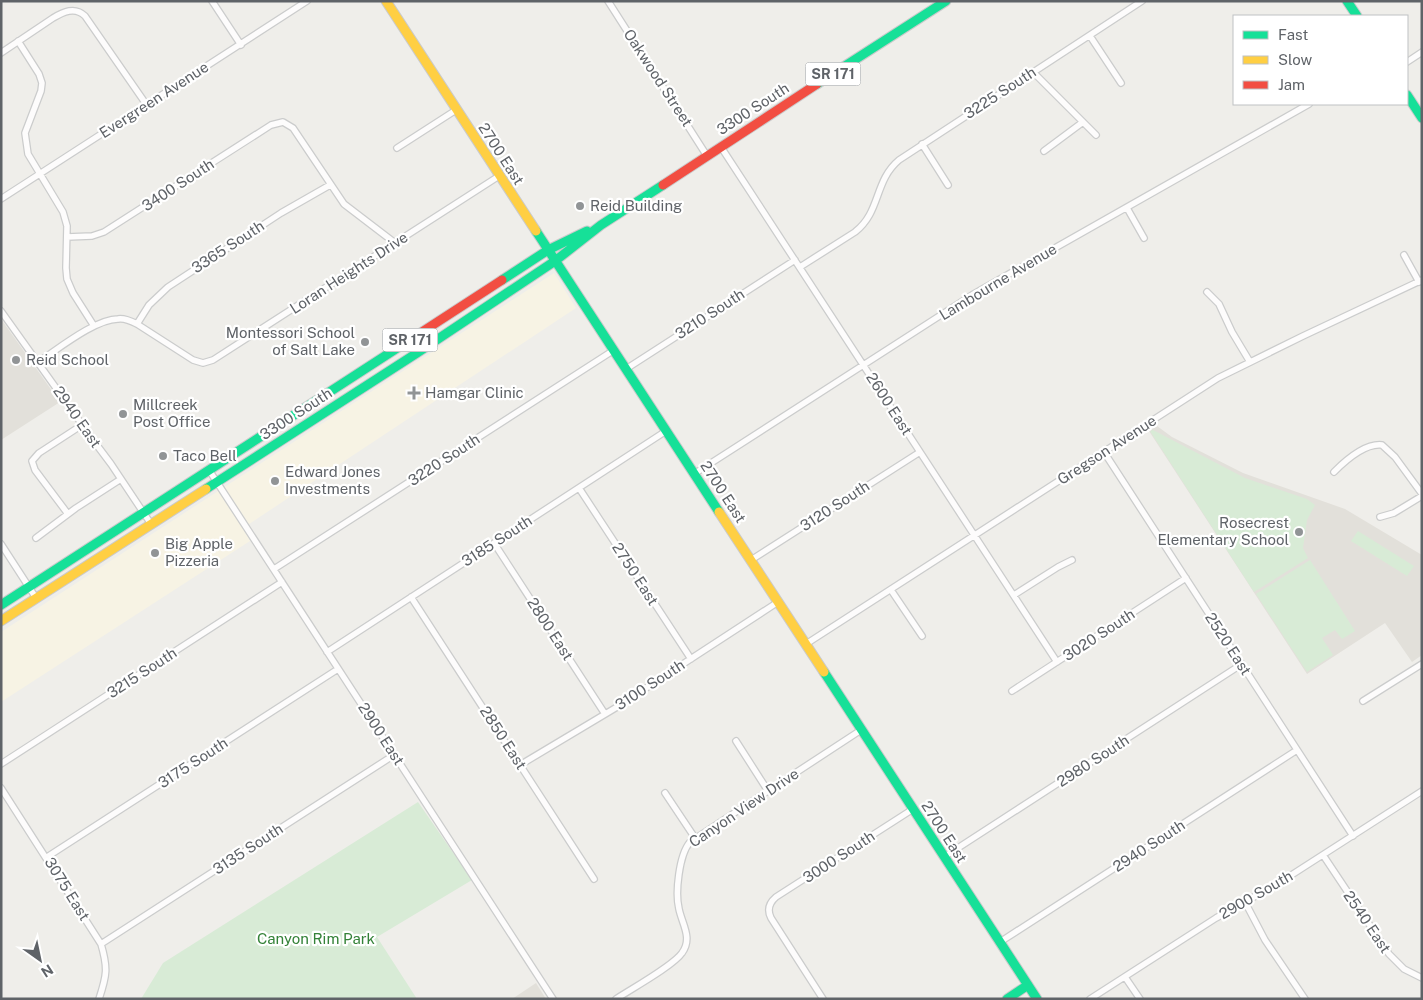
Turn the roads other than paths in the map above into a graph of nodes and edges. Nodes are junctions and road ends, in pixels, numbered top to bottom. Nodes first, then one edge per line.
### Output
1 (212, 1) edge
2 (307, 1) edge
3 (386, 1) edge
4 (946, 1) edge
5 (1142, 1) edge
6 (1347, 1) edge
7 (609, 2) edge
8 (1356, 15) edge
9 (1090, 36) junction
10 (18, 41) junction
11 (241, 44) junction
12 (1422, 52) edge
13 (1, 53) edge
14 (1408, 61) edge
15 (1034, 72) junction
16 (1121, 83) dead end
17 (1408, 96) edge
18 (146, 104) junction
19 (1307, 105) edge
20 (456, 110) junction
21 (1422, 118) edge
22 (1084, 122) junction
23 (1096, 135) dead end
24 (922, 144) junction
25 (721, 147) junction
26 (397, 148) dead end
27 (1044, 151) dead end
28 (707, 156) junction
29 (40, 174) junction
30 (499, 176) junction
31 (330, 185) junction
32 (948, 185) dead end
33 (1, 199) edge
34 (1127, 208) junction
35 (601, 224) junction
36 (67, 237) junction
37 (1144, 238) dead end
38 (395, 243) junction
39 (548, 250) junction
40 (1404, 255) dead end
41 (795, 260) junction
42 (555, 261) junction
43 (800, 268) junction
44 (1420, 281) edge
45 (1207, 292) dead end
46 (1, 311) edge
47 (137, 324) junction
48 (94, 326) junction
49 (614, 350) junction
50 (38, 362) junction
51 (1250, 362) junction
52 (864, 365) junction
53 (626, 369) junction
54 (82, 425) junction
55 (666, 431) junction
56 (920, 452) junction
57 (1104, 452) junction
58 (209, 470) junction
59 (1334, 472) dead end
60 (694, 474) junction
61 (121, 479) junction
62 (217, 482) junction
63 (579, 488) junction
64 (1422, 495) edge
65 (144, 513) junction
66 (68, 514) junction
67 (1380, 517) dead end
68 (151, 524) junction
69 (975, 535) junction
70 (36, 538) dead end
71 (494, 543) junction
72 (1, 544) edge
73 (751, 560) junction
74 (1072, 560) dead end
75 (274, 570) junction
76 (1186, 578) junction
77 (282, 582) junction
78 (29, 587) junction
79 (891, 590) junction
80 (1014, 595) junction
81 (411, 597) junction
82 (36, 598) junction
83 (778, 602) junction
84 (1, 605) edge
85 (1, 621) edge
86 (922, 636) dead end
87 (806, 644) junction
88 (327, 652) junction
89 (690, 659) junction
90 (1058, 662) junction
91 (1242, 664) junction
92 (1422, 664) edge
93 (338, 669) junction
94 (1012, 691) dead end
95 (1363, 701) dead end
96 (605, 714) junction
97 (861, 730) junction
98 (736, 741) dead end
99 (1297, 750) junction
100 (394, 754) junction
101 (1, 764) edge
102 (520, 765) junction
103 (1, 788) edge
104 (768, 790) junction
105 (1422, 791) edge
106 (665, 793) dead end
107 (913, 809) junction
108 (1353, 836) junction
109 (695, 838) junction
110 (1323, 855) junction
111 (47, 857) junction
112 (944, 857) junction
113 (594, 880) dead end
114 (1245, 902) junction
115 (1000, 942) junction
116 (101, 944) junction
117 (1125, 977) junction
118 (1422, 978) edge
119 (1028, 985) junction
120 (821, 998) edge
121 (99, 999) edge
122 (553, 999) edge
123 (616, 999) edge
124 (1007, 999) edge
125 (1037, 999) edge
126 (1090, 999) edge
127 (1140, 999) edge
128 (1306, 999) edge

1 - 11 street
2 - 11 street, Evergreen Avenue
3 - 20 main road, 2700 East
4 - 25 main road, 3300 South / SR 171
5 - 9 street, 3225 South
6 - 8 main road
7 - 28 street, Oakwood Street
9 - 15 street, 3225 South
9 - 16 street
10 - 13 street
10 - 18 street
10 - 29 street
11 - 18 street, Evergreen Avenue
12 - 14 street
15 - 22 street
15 - 24 street, 3225 South
17 - 21 main road
18 - 29 street, Evergreen Avenue
19 - 34 street, Lambourne Avenue
20 - 26 street
20 - 30 main road, 2700 East
22 - 23 street
22 - 27 street
24 - 32 street
24 - 43 street, 3225 South
25 - 28 main road, 3300 South / SR 171
25 - 41 street, 2600 East
28 - 35 main road, 3300 South / SR 171
29 - 33 street, Evergreen Avenue
29 - 36 street
30 - 38 street, Loran Heights Drive
30 - 39 main road, 2700 East
31 - 36 street, 3400 South
31 - 38 street
31 - 47 street, 3365 South
34 - 37 street
34 - 52 street, Lambourne Avenue
35 - 39 main road, 3300 South / SR 171
35 - 42 main road, 3300 South / SR 171
36 - 48 street
38 - 47 street, Loran Heights Drive
39 - 42 main road, 2700 East
39 - 58 main road, 3300 South / SR 171
40 - 44 street
41 - 43 street, 2600 East
41 - 53 street, 3210 South
42 - 49 main road, 2700 East
42 - 62 main road, 3300 South / SR 171
43 - 52 street, 2600 East
44 - 51 street, Gregson Avenue
45 - 51 street
46 - 50 street, 2940 East
47 - 48 street
48 - 50 street
49 - 53 main road, 2700 East
49 - 75 street, 3220 South
50 - 54 street, 2940 East
51 - 57 street, Gregson Avenue
52 - 56 street, 2600 East
52 - 60 street, Lambourne Avenue
53 - 55 main road, 2700 East
54 - 61 street, 2940 East
54 - 66 street
55 - 60 main road, 2700 East
55 - 63 street, 3185 South
56 - 69 street, 2600 East
56 - 73 street, 3120 South
57 - 69 street, Gregson Avenue
57 - 76 street, 2520 East
58 - 62 street, 2900 East
58 - 65 main road, 3300 South / SR 171
59 - 64 street
60 - 73 main road, 2700 East
61 - 65 street, 2940 East
61 - 66 street
62 - 68 main road, 3300 South / SR 171
62 - 75 street, 2900 East
63 - 71 street, 3185 South
63 - 89 street, 2750 East
64 - 67 street
65 - 68 street, 2940 East
65 - 78 main road, 3300 South / SR 171
66 - 70 street
68 - 82 main road, 3300 South / SR 171
69 - 79 street, Gregson Avenue
69 - 80 street, 2600 East
71 - 81 street, 3185 South
71 - 96 street, 2800 East
72 - 78 street
73 - 83 main road, 2700 East
74 - 80 street
75 - 77 street, 2900 East
76 - 90 street, 3020 South
76 - 91 street, 2520 East
77 - 88 street, 2900 East
77 - 101 street, 3215 South
78 - 82 street
78 - 84 main road, 3300 South / SR 171
79 - 86 street
79 - 87 street, Gregson Avenue
80 - 90 street, 2600 East
81 - 88 street, 3185 South
81 - 102 street, 2850 East
82 - 85 main road, 3300 South / SR 171
83 - 87 main road, 2700 East
83 - 89 street, 3100 South
87 - 97 main road, 2700 East
88 - 93 street, 2900 East
89 - 96 street, 3100 South
90 - 94 street, 3020 South
91 - 99 street, 2520 East
91 - 112 street, 2980 South
92 - 95 street
93 - 100 street, 2900 East
93 - 111 street, 3175 South
96 - 102 street, 3100 South
97 - 104 street, Canyon View Drive
97 - 107 main road, 2700 East
98 - 104 street
99 - 108 street, 2520 East
99 - 115 street, 2940 South
100 - 116 street, 3135 South
100 - 122 street, 2900 East
102 - 113 street, 2850 East
103 - 111 street, 3075 East
104 - 109 street, Canyon View Drive
105 - 108 street, 2900 South
106 - 109 street
107 - 112 main road, 2700 East
107 - 120 street, 3000 South
108 - 110 street, 2900 South
109 - 123 street, Canyon View Drive
110 - 114 street, 2900 South
110 - 118 street, 2540 East
111 - 116 street, 3075 East
112 - 115 main road, 2700 East
114 - 117 street, 2900 South
114 - 128 street
115 - 119 main road, 2700 East
116 - 121 street, 3075 East
117 - 126 street, 2900 South
117 - 127 street
119 - 124 main road
119 - 125 main road, 2700 East

